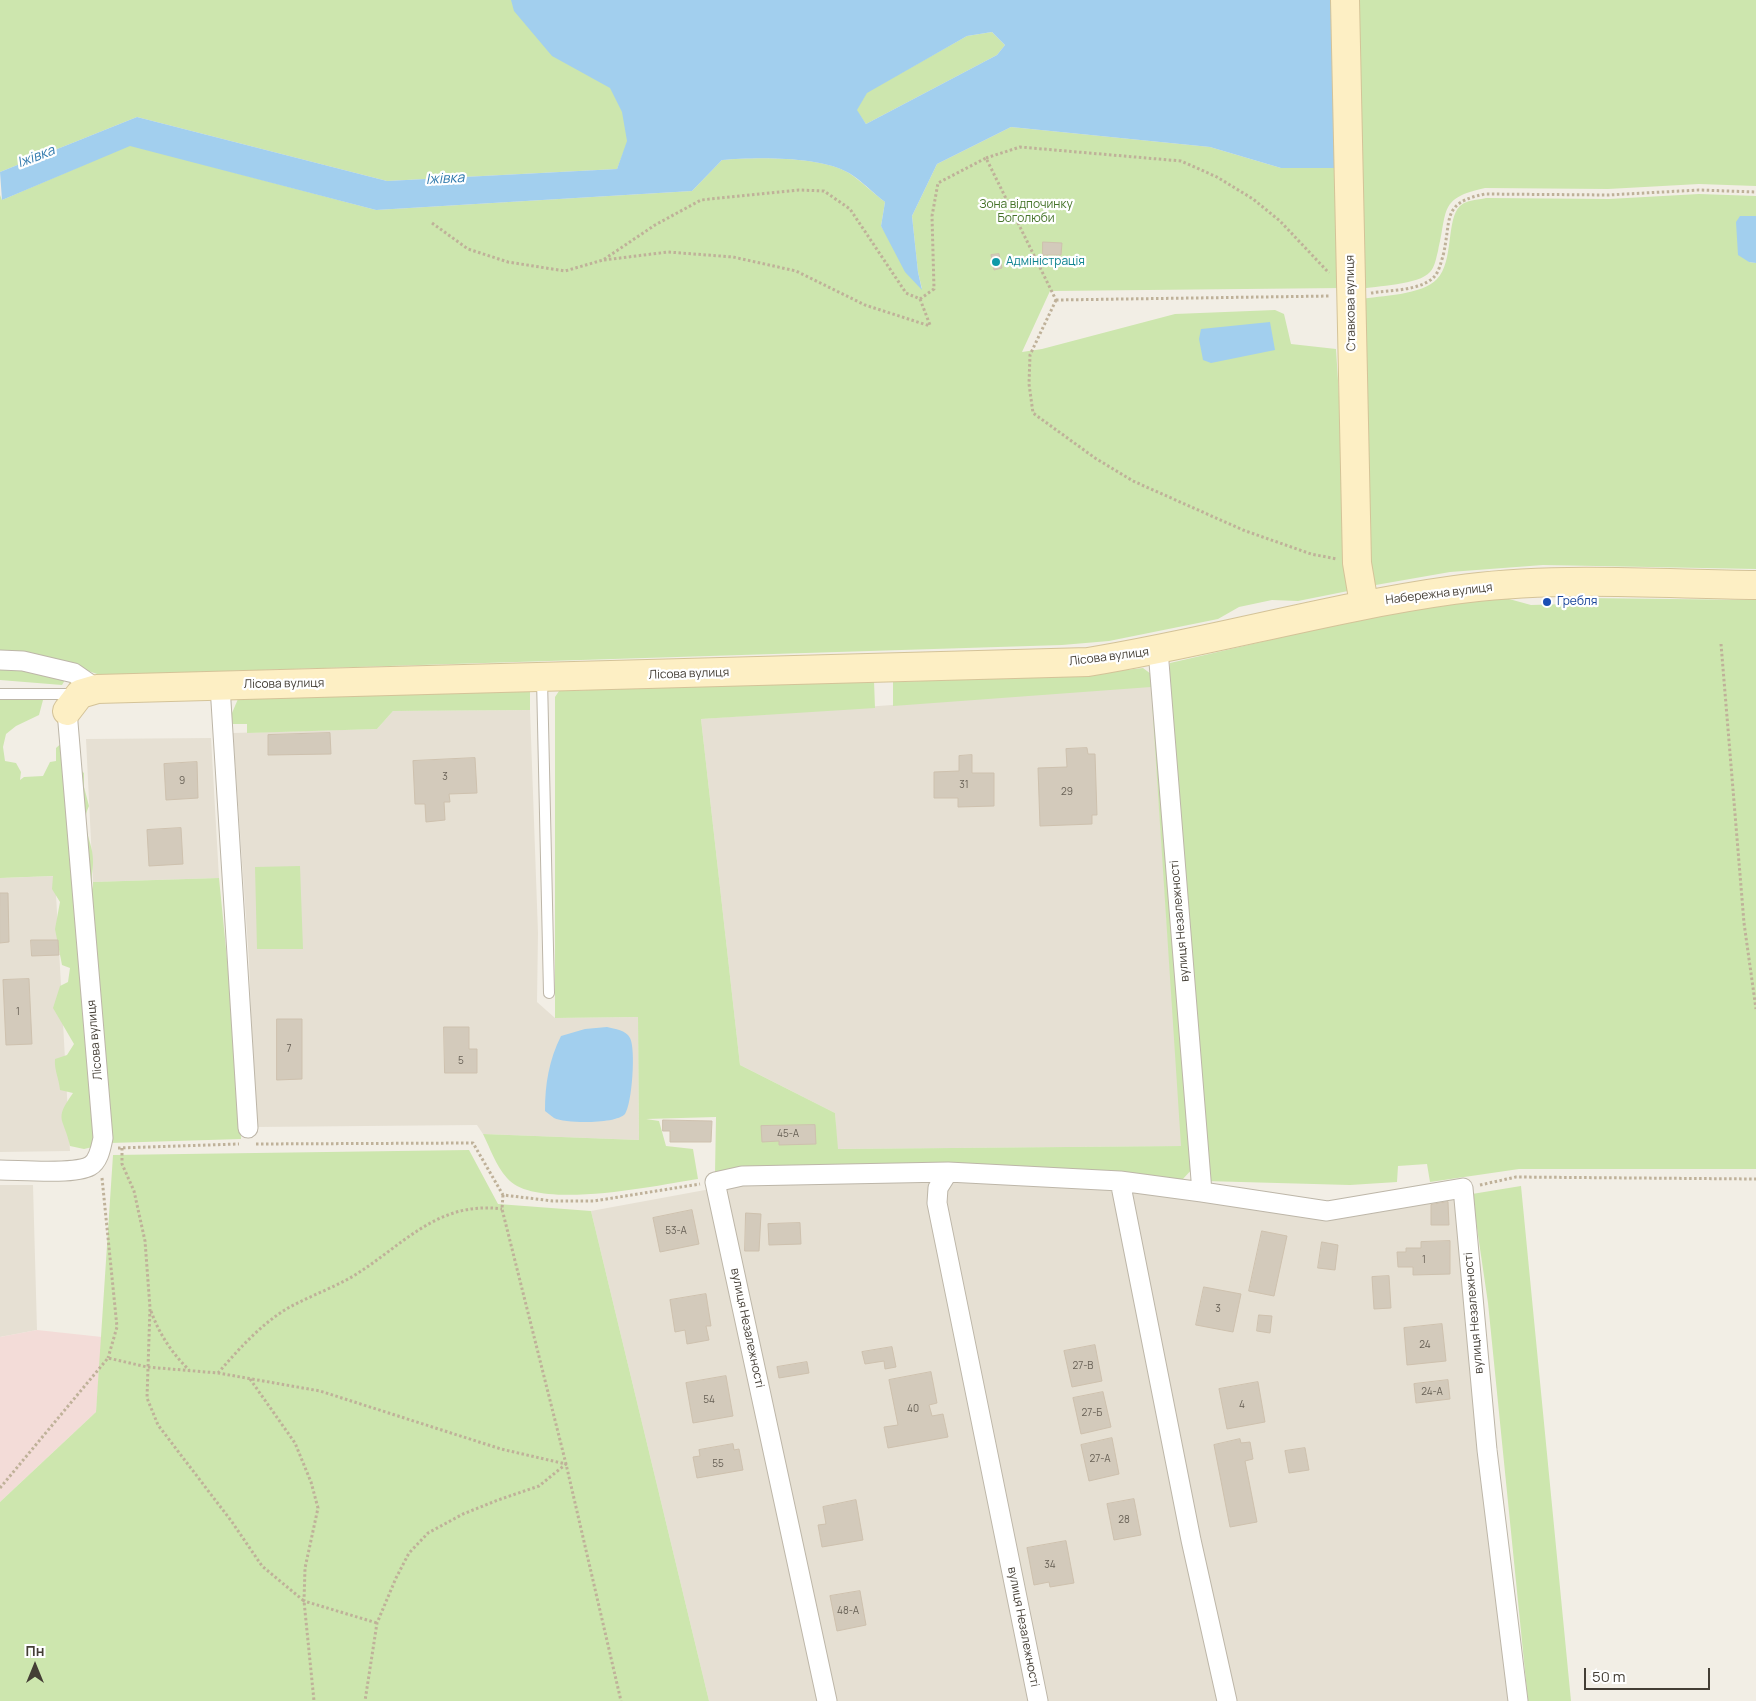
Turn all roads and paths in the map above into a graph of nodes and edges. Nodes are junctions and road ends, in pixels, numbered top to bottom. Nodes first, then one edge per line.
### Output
1 (1345, 0) edge
2 (986, 158) junction
3 (1756, 192) edge
4 (432, 223) dead end
5 (602, 260) junction
6 (1350, 296) junction
7 (920, 299) junction
8 (1056, 300) junction
9 (1357, 564) junction
10 (1756, 585) edge
11 (1364, 604) junction
12 (1721, 644) dead end
13 (1158, 650) junction
14 (0, 660) edge
15 (542, 678) junction
16 (220, 686) junction
17 (0, 694) edge
18 (82, 698) junction
19 (549, 993) dead end
20 (1756, 1009) edge
21 (248, 1128) dead end
22 (101, 1148) junction
23 (122, 1148) junction
24 (92, 1165) junction
25 (0, 1170) edge
26 (948, 1172) junction
27 (1756, 1179) edge
28 (1120, 1181) junction
29 (715, 1182) junction
30 (1463, 1188) junction
31 (1202, 1192) junction
32 (503, 1195) junction
33 (502, 1210) junction
34 (150, 1308) junction
35 (108, 1358) junction
36 (147, 1366) junction
37 (189, 1370) junction
38 (218, 1373) junction
39 (250, 1379) junction
40 (566, 1464) junction
41 (0, 1488) edge
42 (304, 1601) junction
43 (378, 1624) junction
44 (314, 1701) edge
45 (365, 1701) edge
46 (621, 1701) edge
47 (828, 1701) edge
48 (1038, 1701) edge
49 (1227, 1701) edge
50 (1518, 1701) edge

1 - 6 street, Ставкова вулиця
2 - 6 path
2 - 7 path
2 - 8 path
3 - 6 path
4 - 5 path
5 - 7 path
5 - 7 path
6 - 8 path
6 - 9 street, Ставкова вулиця
8 - 9 path
9 - 11 street, Ставкова вулиця
10 - 11 street, Набережна вулиця
11 - 13 street, Набережна вулиця
12 - 20 path
13 - 15 street, Лісова вулиця
13 - 31 street, вулиця Незалежності
14 - 18 street
15 - 16 street, Лісова вулиця
15 - 19 lane
16 - 18 street, Лісова вулиця
16 - 21 street
17 - 18 lane
18 - 22 street, Лісова вулиця
22 - 23 path
22 - 24 street, Лісова вулиця
23 - 32 path
23 - 34 path
24 - 25 street
24 - 35 path
26 - 28 street
26 - 29 street
26 - 48 street, вулиця Незалежності
27 - 30 path
28 - 31 street
28 - 49 street
29 - 32 path
29 - 47 street, вулиця Незалежності
30 - 31 street
30 - 50 street, вулиця Незалежності
32 - 33 path
33 - 38 path
33 - 40 path
34 - 36 path
34 - 37 path
35 - 36 path
35 - 41 path
36 - 37 path
36 - 42 path
37 - 38 path
38 - 39 path
39 - 40 path
39 - 42 path
40 - 43 path
40 - 46 path
42 - 43 path
42 - 44 path
43 - 45 path

